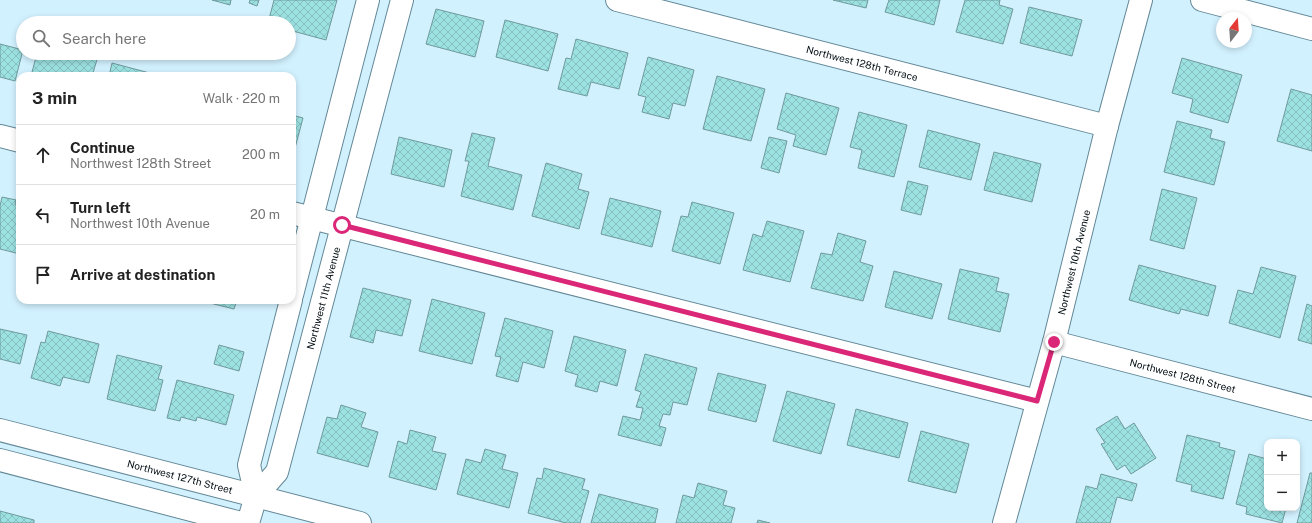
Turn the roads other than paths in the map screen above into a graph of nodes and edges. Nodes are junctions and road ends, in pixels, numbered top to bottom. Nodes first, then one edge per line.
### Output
1 (368, 0) edge
2 (402, 0) edge
3 (617, 0) edge
4 (1141, 0) edge
5 (1202, 0) edge
6 (1312, 29) edge
7 (1107, 126) junction
8 (0, 136) edge
9 (16, 140) edge
10 (302, 215) edge
11 (342, 225) junction
12 (296, 263) edge
13 (290, 304) edge
14 (1054, 342) junction
15 (1037, 401) junction
16 (1312, 409) edge
17 (0, 430) edge
18 (0, 460) edge
19 (256, 496) junction
20 (241, 523) edge
21 (248, 523) edge
22 (360, 523) edge
23 (1004, 523) edge

1 - 10 street
2 - 11 street, Northwest 11th Avenue
3 - 7 street, Northwest 128th Terrace
4 - 7 street, Northwest 10th Avenue
5 - 6 street
7 - 14 street, Northwest 10th Avenue
8 - 9 street
10 - 11 street
10 - 12 street
11 - 15 street
11 - 19 street, Northwest 11th Avenue
13 - 19 street, Northwest 11th Avenue
14 - 15 street, Northwest 10th Avenue
14 - 16 street, Northwest 128th Street
15 - 23 street, Northwest 10th Avenue
17 - 19 street, Northwest 127th Street
18 - 20 street
19 - 21 street, Northwest 11th Avenue
19 - 22 street, Northwest 127th Street

